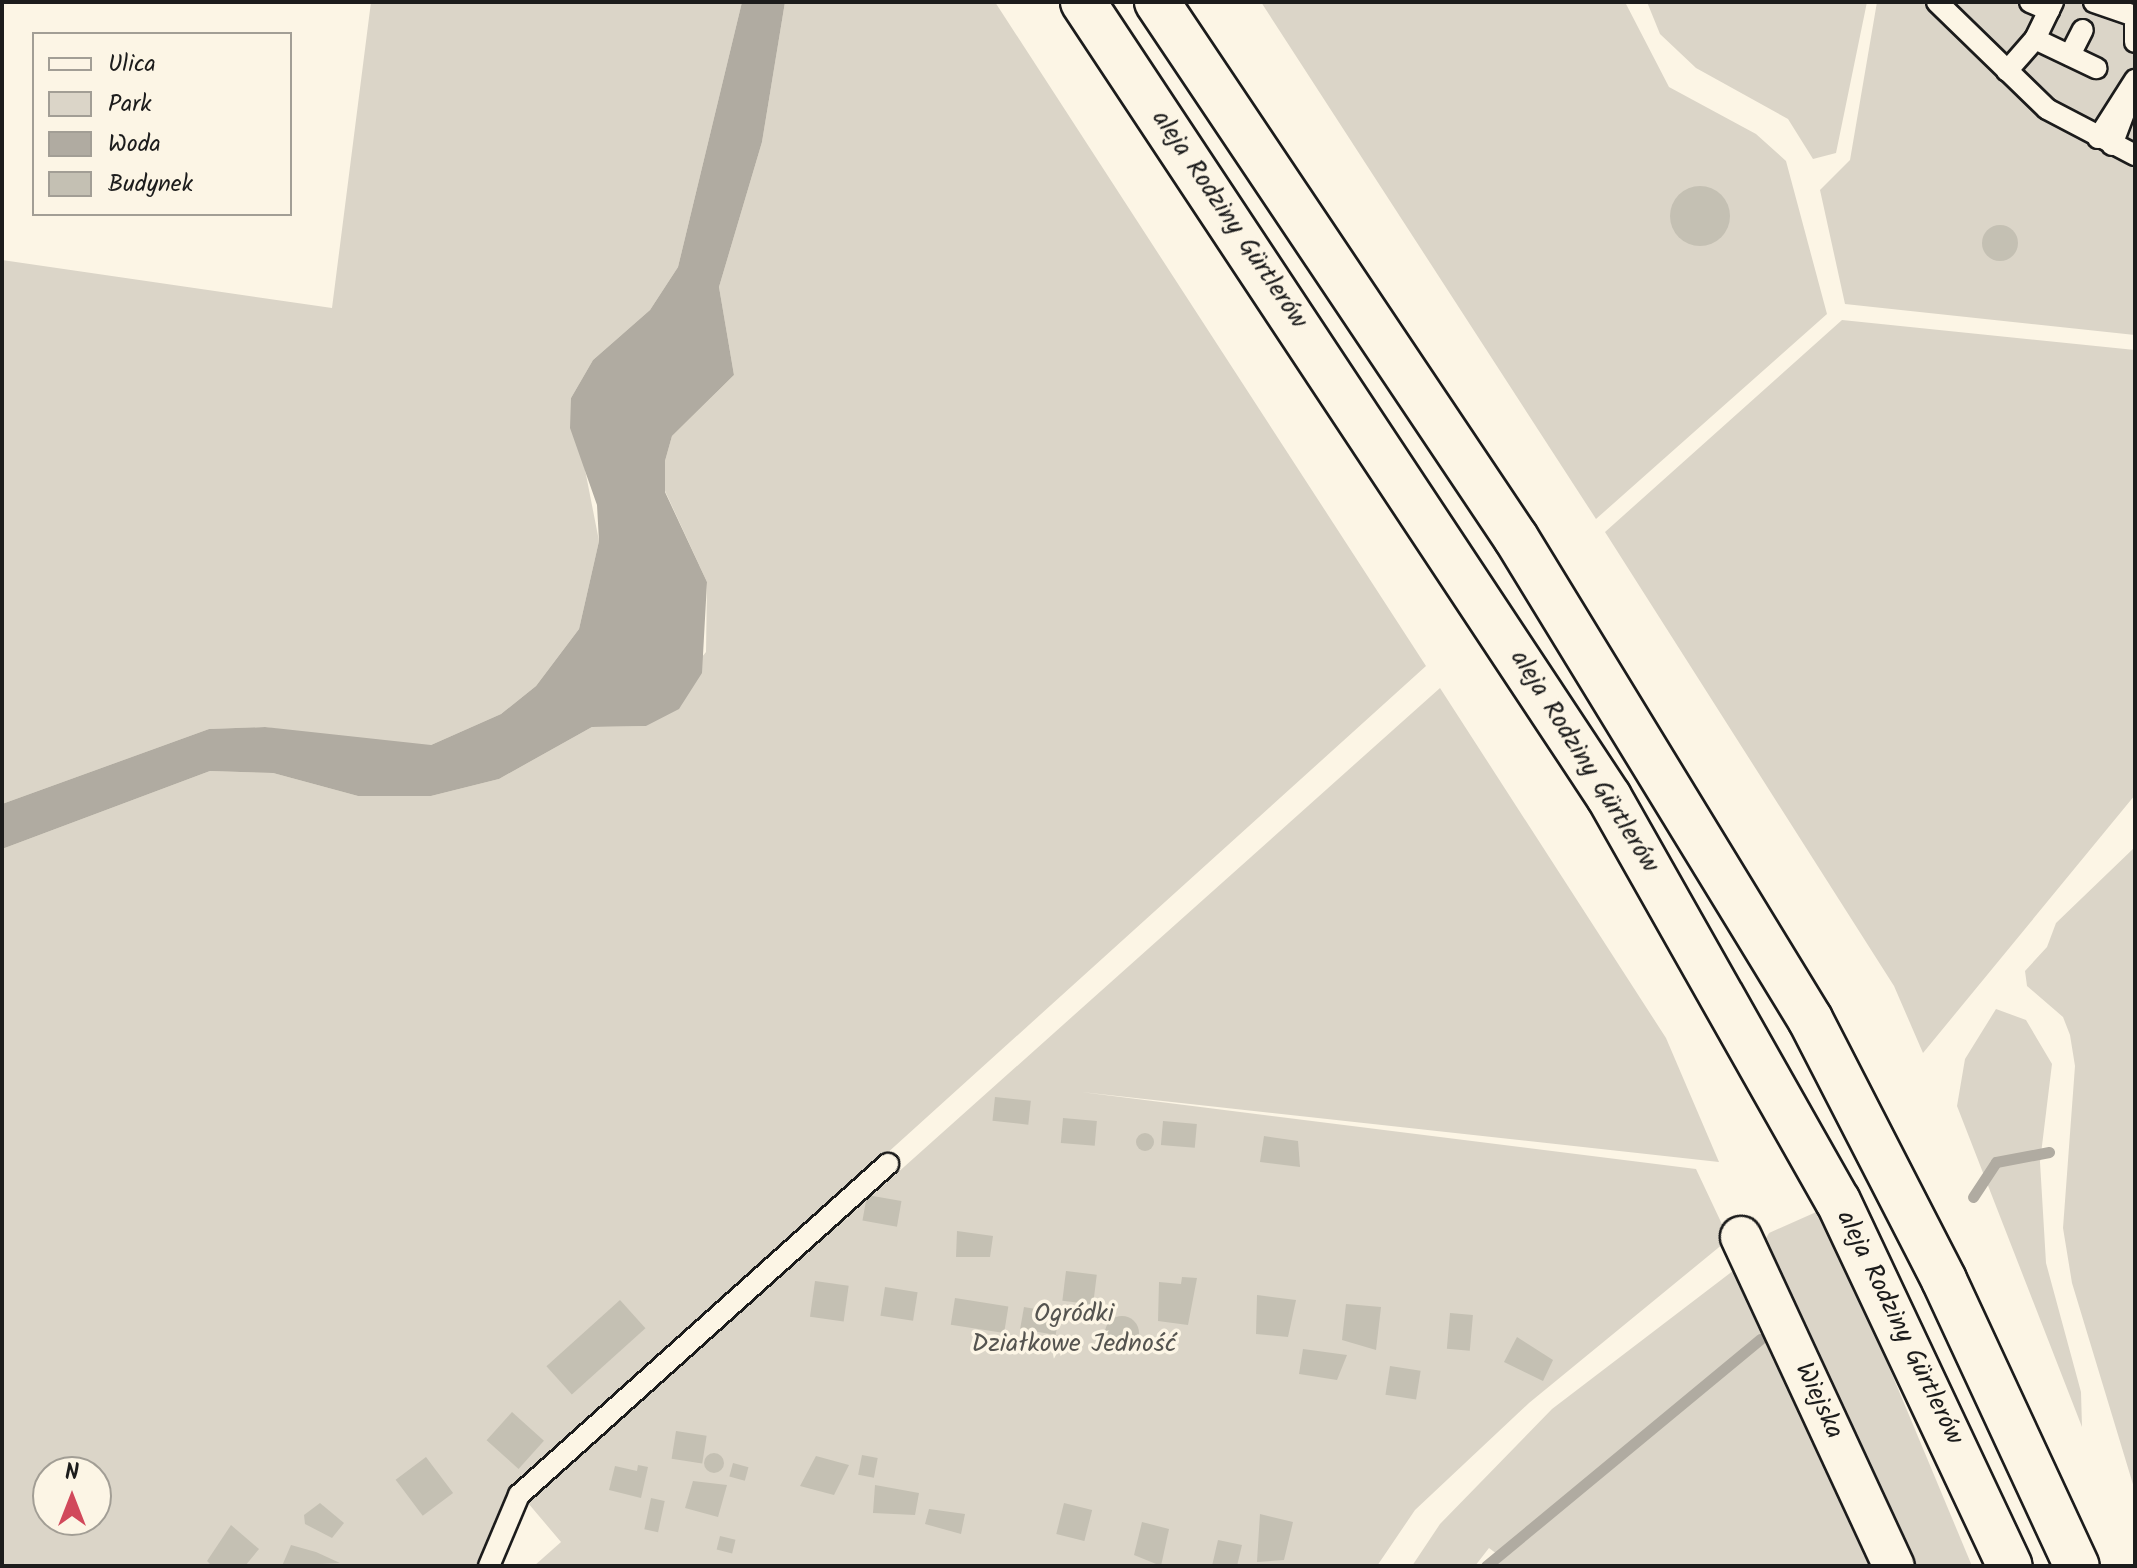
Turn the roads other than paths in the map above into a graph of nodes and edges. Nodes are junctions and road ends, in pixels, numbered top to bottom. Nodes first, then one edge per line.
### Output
1 (1083, 2) edge
2 (1157, 2) edge
3 (2094, 2) edge
4 (2044, 5) edge
5 (1945, 6) edge
6 (2131, 25) edge
7 (2083, 30) dead end
8 (2035, 39) junction
9 (2070, 55) junction
10 (2096, 68) dead end
11 (2007, 71) junction
12 (2135, 81) edge
13 (2105, 141) junction
14 (2135, 155) edge
15 (888, 1164) dead end
16 (1741, 1237) dead end
17 (489, 1566) edge
18 (1894, 1566) edge
19 (2010, 1566) edge
20 (2077, 1566) edge

1 - 19 main road, aleja Rodziny Gürtlerów
2 - 20 main road
3 - 6 lane
4 - 8 lane
5 - 11 lane
7 - 9 lane
8 - 9 lane
8 - 11 lane
9 - 10 lane
11 - 13 lane
12 - 13 lane
13 - 14 lane
15 - 17 lane
16 - 18 street, Wiejska

